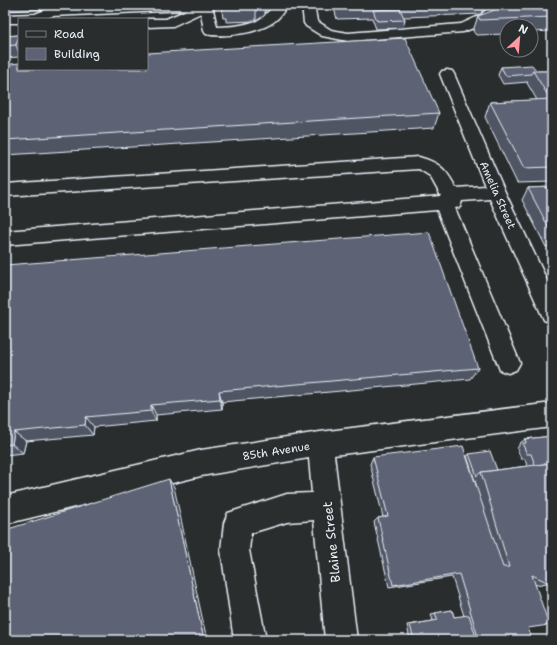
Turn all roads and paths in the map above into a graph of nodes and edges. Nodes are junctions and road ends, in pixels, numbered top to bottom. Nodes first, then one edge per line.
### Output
1 (206, 5) edge
2 (281, 5) edge
3 (308, 5) edge
4 (498, 5) edge
5 (39, 18) edge
6 (5, 19) edge
7 (18, 19) edge
8 (148, 23) edge
9 (5, 27) edge
10 (18, 27) edge
11 (447, 74) dead end
12 (5, 190) edge
13 (496, 192) junction
14 (447, 199) junction
15 (5, 238) edge
16 (552, 314) edge
17 (508, 363) dead end
18 (552, 415) edge
19 (320, 444) junction
20 (327, 506) junction
21 (5, 510) edge
22 (250, 640) edge
23 (341, 640) edge

1 - 2 street
1 - 5 street
1 - 8 street
3 - 4 street
6 - 7 street
9 - 10 street
11 - 13 street, Amelia Street
12 - 14 street
13 - 14 street
13 - 16 street, Amelia Street
14 - 15 street
14 - 17 street
18 - 19 street, 85th Avenue
19 - 20 street, Blaine Street
19 - 21 street, 85th Avenue
20 - 22 street
20 - 23 street, Blaine Street

